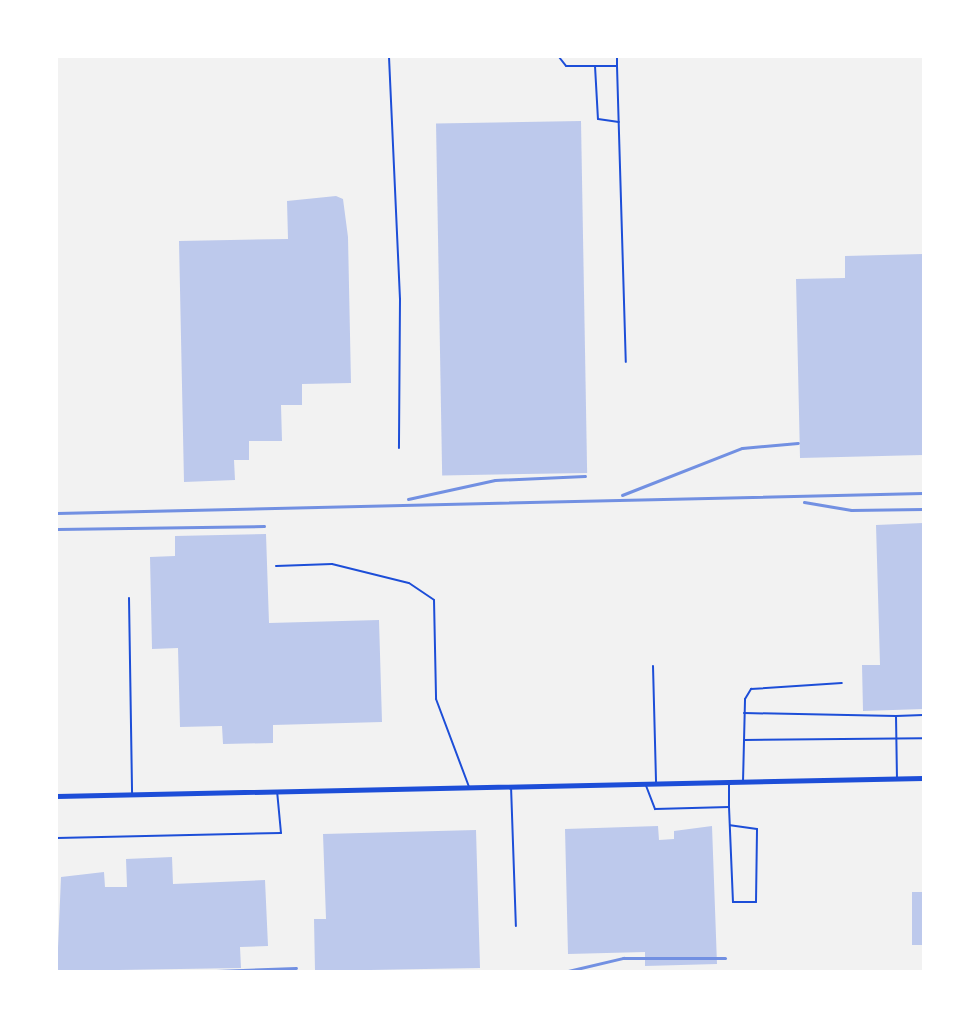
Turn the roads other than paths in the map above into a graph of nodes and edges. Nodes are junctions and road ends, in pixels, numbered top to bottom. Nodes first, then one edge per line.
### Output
1 (389, 57) edge
2 (559, 57) edge
3 (617, 57) edge
4 (596, 66) junction
5 (617, 66) junction
6 (619, 122) junction
7 (626, 362) dead end
8 (399, 448) dead end
9 (276, 566) dead end
10 (129, 598) dead end
11 (653, 666) dead end
12 (842, 683) dead end
13 (744, 713) junction
14 (896, 716) junction
15 (923, 716) edge
16 (896, 738) junction
17 (923, 738) edge
18 (744, 740) junction
19 (897, 778) junction
20 (923, 778) edge
21 (729, 782) junction
22 (743, 782) junction
23 (645, 783) junction
24 (656, 783) junction
25 (511, 786) junction
26 (469, 787) junction
27 (277, 791) junction
28 (132, 795) junction
29 (57, 796) edge
30 (729, 807) junction
31 (730, 825) junction
32 (57, 838) edge
33 (516, 926) dead end

1 - 8 lane
2 - 4 lane
3 - 5 lane
4 - 5 lane
4 - 6 lane
5 - 6 lane
6 - 7 lane
9 - 26 lane
10 - 28 lane
11 - 24 lane
12 - 13 lane
13 - 14 lane
13 - 18 lane
14 - 15 lane
14 - 16 lane
16 - 17 lane
16 - 18 lane
16 - 19 lane
18 - 22 lane
19 - 20 street
19 - 22 street
21 - 22 street
21 - 24 street
21 - 30 lane
23 - 24 street
23 - 25 street
23 - 30 lane
25 - 26 street
25 - 33 lane
26 - 27 street
27 - 28 street
27 - 32 lane
28 - 29 street
30 - 31 lane
31 - 31 lane

